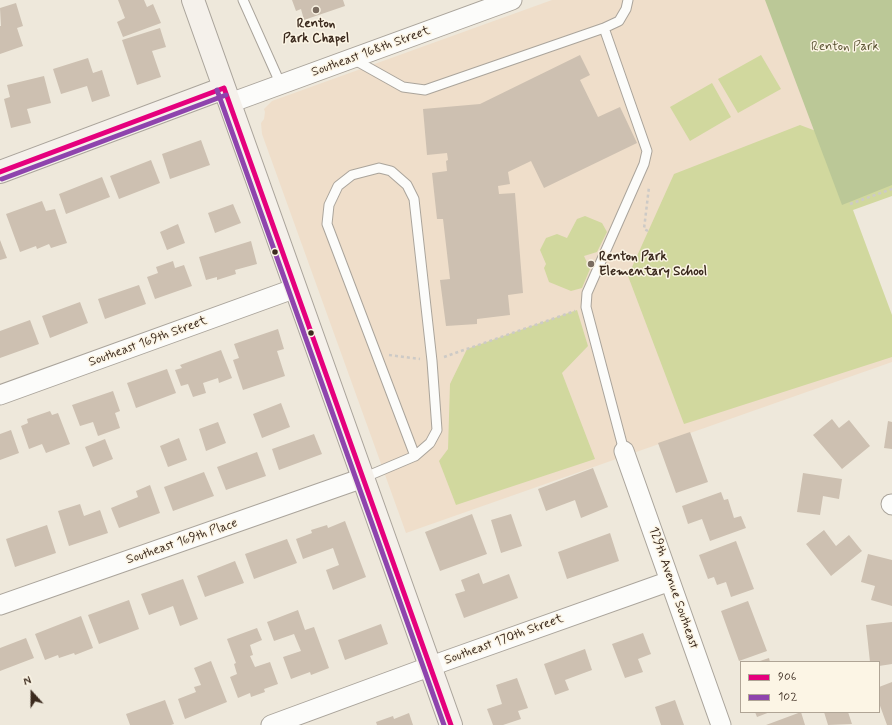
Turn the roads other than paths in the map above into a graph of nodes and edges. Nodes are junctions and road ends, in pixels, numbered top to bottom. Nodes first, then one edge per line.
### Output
1 (193, 0) edge
2 (243, 0) edge
3 (512, 0) edge
4 (628, 0) edge
5 (604, 28) junction
6 (352, 59) junction
7 (281, 85) junction
8 (227, 96) junction
9 (0, 172) edge
10 (296, 288) junction
11 (0, 396) edge
12 (624, 451) joint
13 (415, 456) junction
14 (363, 478) junction
15 (670, 581) junction
16 (0, 605) edge
17 (430, 667) junction
18 (272, 725) edge
19 (451, 725) edge
20 (721, 725) edge

1 - 8 street
2 - 7 lane
3 - 6 street, Southeast 168th Street
4 - 5 lane
5 - 6 lane
5 - 12 lane
6 - 7 street, Southeast 168th Street
7 - 8 street, Southeast 168th Street
8 - 9 street, Southeast 168th Street
8 - 10 street
10 - 11 street, Southeast 169th Street
10 - 14 street
12 - 15 street, 129th Avenue Southeast
13 - 13 lane
13 - 14 lane
14 - 16 street, Southeast 169th Place
14 - 17 street
15 - 17 street, Southeast 170th Street
15 - 20 street, 129th Avenue Southeast
17 - 18 street, Southeast 170th Street
17 - 19 street

